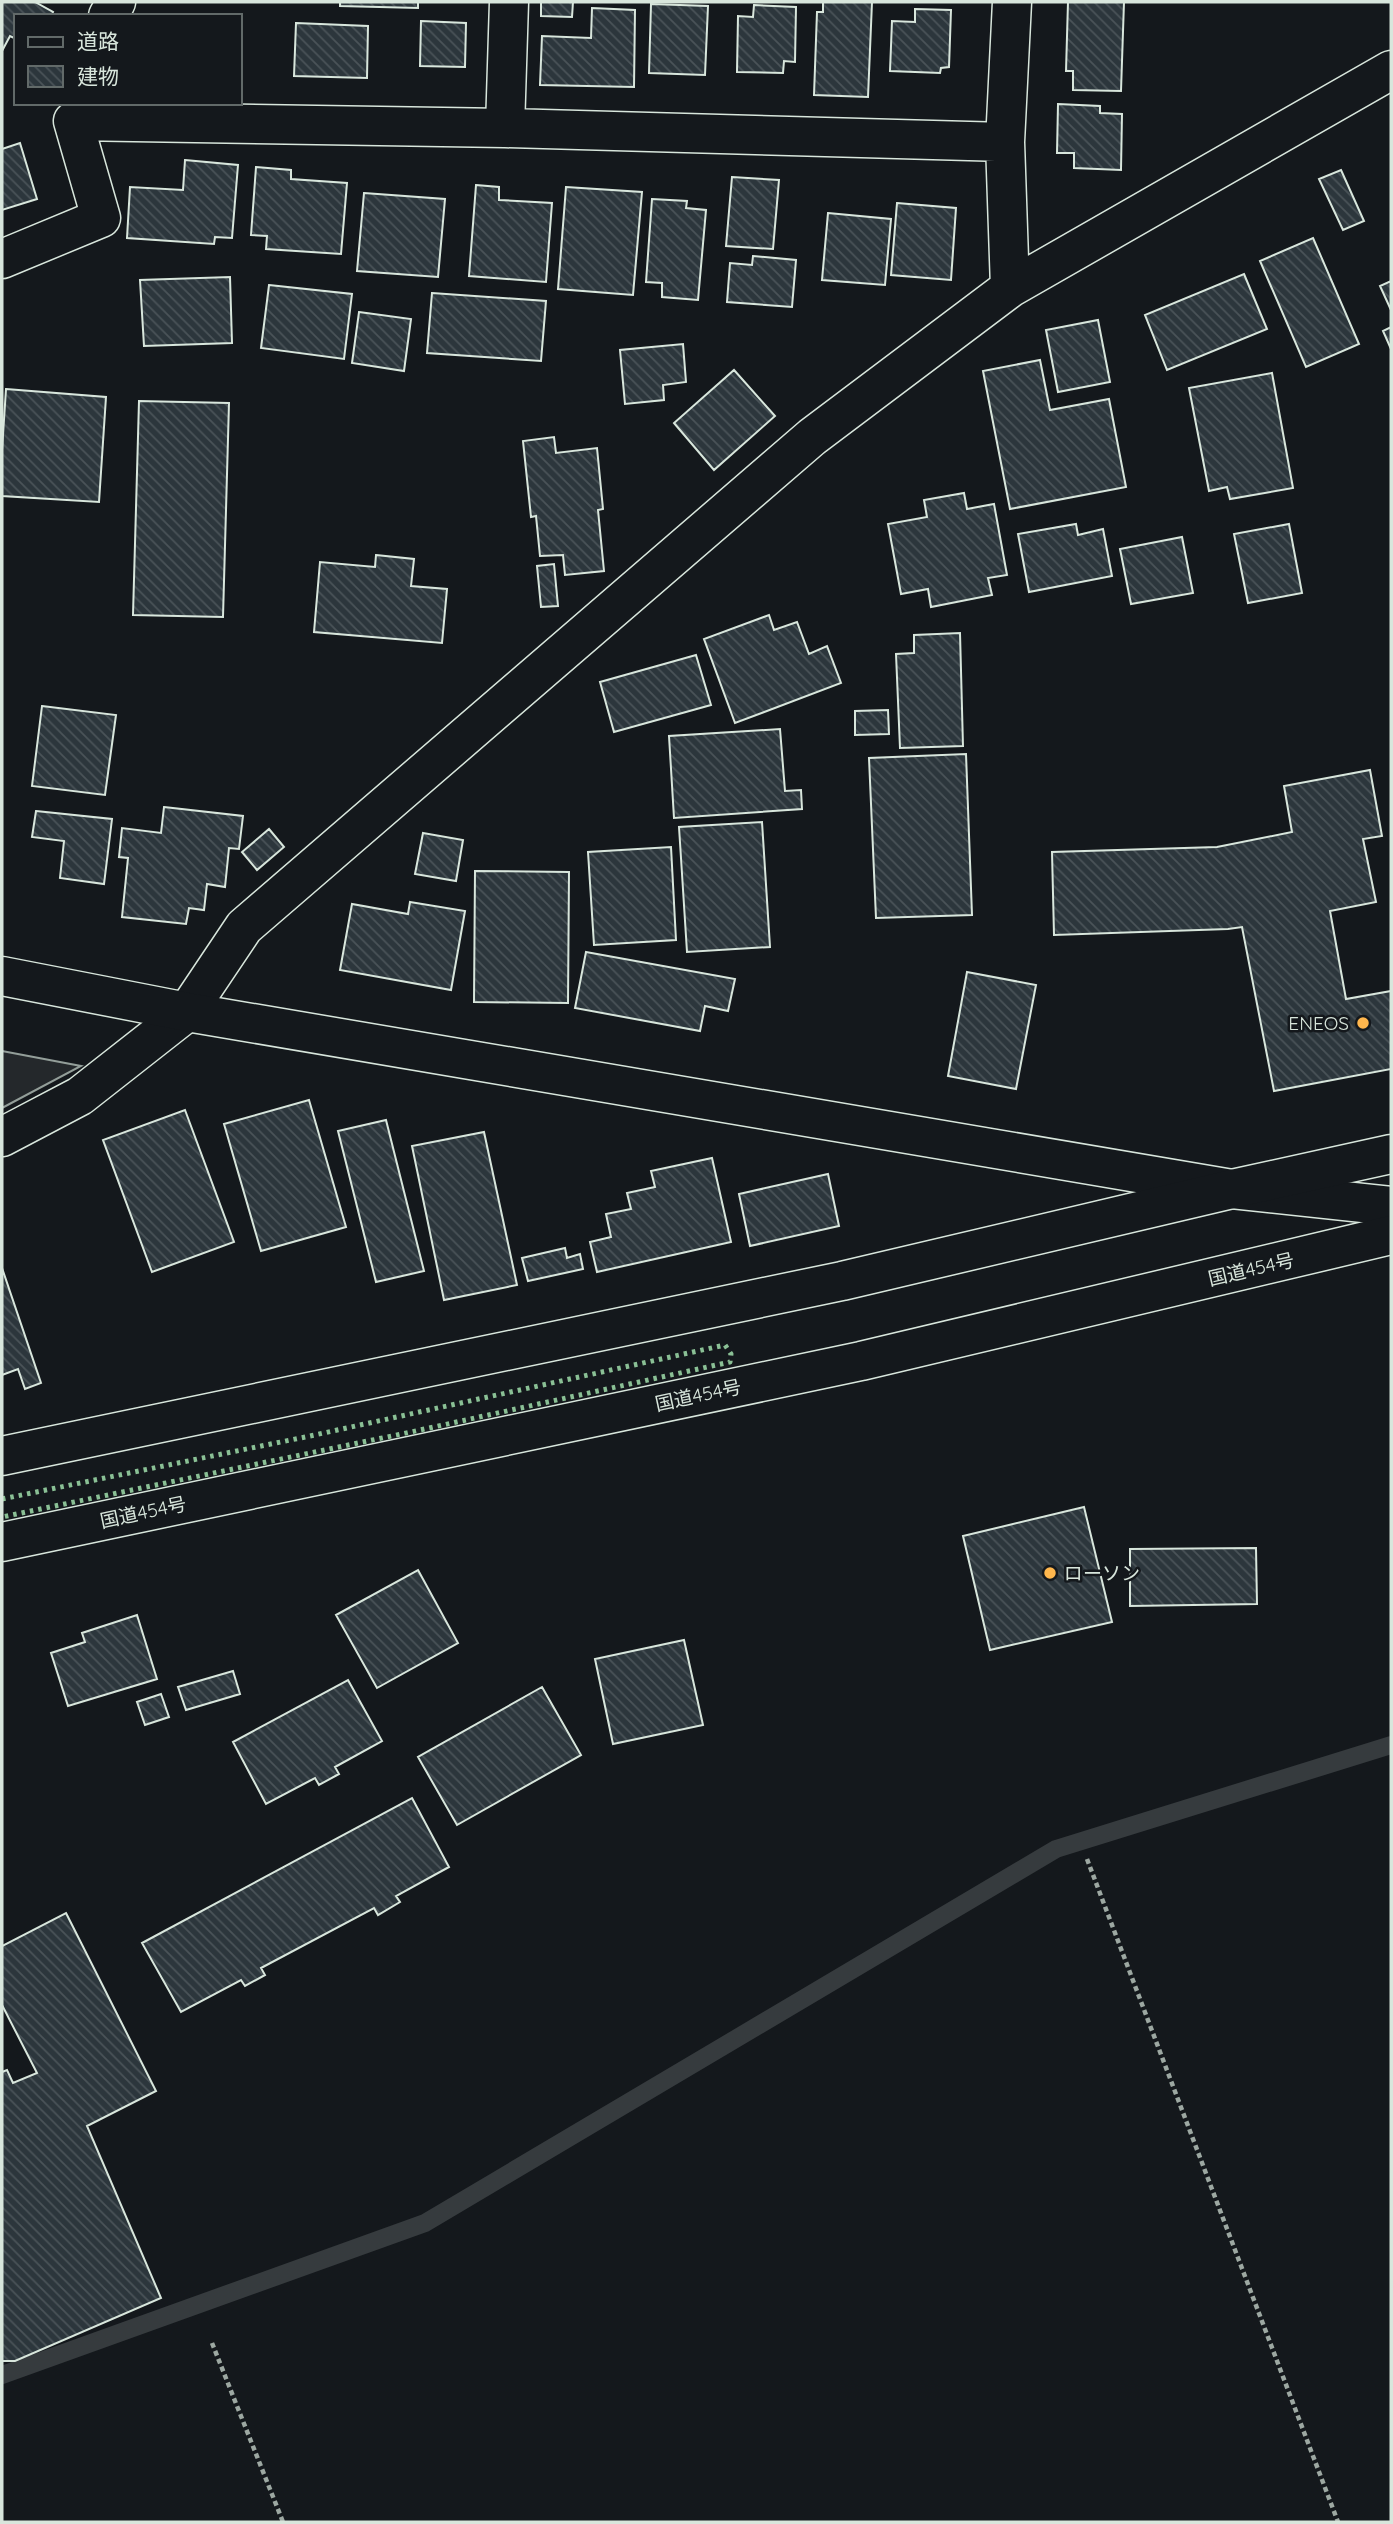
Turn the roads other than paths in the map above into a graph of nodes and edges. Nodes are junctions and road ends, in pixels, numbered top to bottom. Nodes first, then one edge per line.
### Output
1 (509, 2) edge
2 (1012, 2) edge
3 (1391, 70) edge
4 (73, 112) edge
5 (505, 128) junction
6 (1005, 142) junction
7 (2, 259) edge
8 (1010, 288) junction
9 (2, 976) edge
10 (187, 1012) junction
11 (2, 1137) edge
12 (1391, 1154) edge
13 (1233, 1189) junction
14 (1391, 1206) edge
15 (1391, 1236) edge
16 (2, 1456) edge
17 (2, 1542) edge

1 - 5 main road
2 - 6 main road
3 - 8 main road
4 - 5 main road
4 - 7 main road
5 - 6 main road
6 - 8 main road
8 - 10 main road
9 - 10 main road
10 - 11 main road
10 - 13 main road
12 - 13 main road
13 - 14 main road
13 - 16 main road
15 - 17 main road, 国道454号

